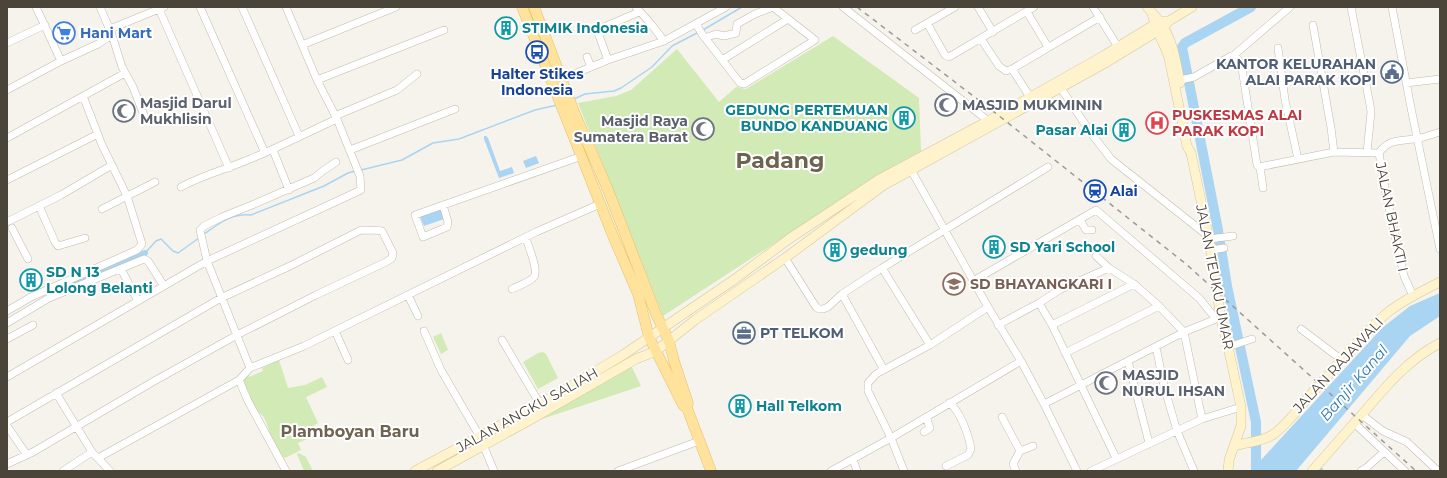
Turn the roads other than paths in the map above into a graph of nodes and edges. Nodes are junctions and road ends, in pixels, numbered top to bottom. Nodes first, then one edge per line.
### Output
1 (36, 7) edge
2 (100, 7) edge
3 (200, 7) edge
4 (242, 7) edge
5 (286, 7) edge
6 (396, 7) edge
7 (522, 7) edge
8 (534, 7) edge
9 (726, 7) edge
10 (773, 7) edge
11 (843, 7) edge
12 (954, 7) edge
13 (978, 7) edge
14 (1034, 7) edge
15 (1093, 7) edge
16 (1192, 7) edge
17 (1290, 7) edge
18 (1351, 7) edge
19 (1392, 7) edge
20 (162, 8) edge
21 (638, 9) edge
22 (1150, 10) edge
23 (1027, 12) junction
24 (1100, 17) junction
25 (788, 19) junction
26 (927, 23) junction
27 (45, 25) junction
28 (1161, 25) junction
29 (1313, 25) dead end
30 (444, 30) dead end
31 (915, 30) dead end
32 (700, 31) junction
33 (111, 32) junction
34 (993, 32) junction
35 (982, 39) junction
36 (664, 41) junction
37 (7, 43) edge
38 (302, 45) junction
39 (1048, 46) junction
40 (1118, 47) junction
41 (1278, 48) dead end
42 (1234, 55) junction
43 (587, 57) dead end
44 (1105, 59) junction
45 (61, 60) junction
46 (608, 60) junction
47 (722, 60) junction
48 (591, 67) junction
49 (1012, 69) junction
50 (125, 73) junction
51 (417, 74) dead end
52 (562, 79) junction
53 (1182, 79) junction
54 (1440, 79) edge
55 (317, 80) junction
56 (1406, 84) junction
57 (1058, 85) junction
58 (7, 90) edge
59 (562, 94) junction
60 (83, 96) junction
61 (1030, 97) junction
62 (567, 106) junction
63 (455, 109) dead end
64 (336, 117) junction
65 (145, 118) dead end
66 (991, 123) junction
67 (1440, 132) edge
68 (98, 134) junction
69 (299, 136) junction
70 (7, 138) edge
71 (1418, 138) junction
72 (273, 150) junction
73 (350, 150) junction
74 (1334, 152) junction
75 (1366, 152) junction
76 (265, 153) junction
77 (1191, 153) junction
78 (1378, 153) junction
79 (582, 156) junction
80 (1298, 159) junction
81 (336, 162) dead end
82 (112, 165) junction
83 (1048, 167) dead end
84 (1260, 167) junction
85 (229, 168) junction
86 (911, 170) junction
87 (7, 180) edge
88 (155, 182) dead end
89 (181, 186) dead end
90 (1263, 188) dead end
91 (289, 190) junction
92 (127, 196) junction
93 (845, 202) junction
94 (600, 204) junction
95 (443, 205) junction
96 (38, 206) junction
97 (102, 209) dead end
98 (850, 210) junction
99 (1080, 220) junction
100 (9, 225) edge
101 (945, 230) junction
102 (1092, 230) dead end
103 (1233, 236) dead end
104 (84, 238) dead end
105 (526, 238) junction
106 (1210, 238) junction
107 (1440, 249) edge
108 (1100, 257) dead end
109 (785, 258) junction
110 (28, 259) dead end
111 (207, 261) junction
112 (111, 268) junction
113 (882, 268) junction
114 (1109, 268) junction
115 (121, 269) junction
116 (973, 281) junction
117 (1440, 282) edge
118 (1134, 284) junction
119 (164, 286) junction
120 (512, 289) dead end
121 (842, 294) junction
122 (408, 295) junction
123 (1413, 296) junction
124 (221, 298) junction
125 (138, 302) junction
126 (1039, 303) junction
127 (1159, 306) junction
128 (988, 308) junction
129 (11, 316) edge
130 (418, 316) dead end
131 (1218, 319) junction
132 (32, 325) dead end
133 (998, 325) junction
134 (1052, 325) junction
135 (663, 328) junction
136 (1301, 329) dead end
137 (335, 331) junction
138 (424, 331) dead end
139 (1184, 332) junction
140 (16, 334) junction
141 (237, 335) junction
142 (649, 337) junction
143 (7, 339) edge
144 (502, 340) dead end
145 (669, 341) junction
146 (1249, 341) dead end
147 (1440, 343) edge
148 (930, 345) junction
149 (1156, 347) junction
150 (1231, 347) junction
151 (656, 351) junction
152 (1065, 354) junction
153 (348, 360) dead end
154 (1342, 360) junction
155 (1020, 361) junction
156 (1128, 361) junction
157 (250, 368) junction
158 (884, 370) junction
159 (7, 377) edge
160 (239, 380) junction
161 (1081, 385) junction
162 (56, 393) junction
163 (949, 403) junction
164 (540, 404) junction
165 (1044, 404) junction
166 (1241, 407) junction
167 (687, 408) junction
168 (1362, 415) junction
169 (926, 417) junction
170 (1002, 417) dead end
171 (1202, 419) junction
172 (7, 422) edge
173 (1354, 423) junction
174 (7, 426) edge
175 (75, 426) junction
176 (1176, 431) junction
177 (924, 432) dead end
178 (891, 438) junction
179 (481, 441) junction
180 (699, 441) junction
181 (1149, 443) junction
182 (1033, 446) dead end
183 (1234, 446) junction
184 (1020, 451) junction
185 (1384, 452) junction
186 (27, 455) junction
187 (95, 455) junction
188 (1116, 458) junction
189 (853, 459) junction
190 (7, 464) edge
191 (946, 466) dead end
192 (284, 470) edge
193 (63, 471) edge
194 (109, 471) edge
195 (415, 471) edge
196 (437, 471) edge
197 (494, 471) edge
198 (618, 471) edge
199 (711, 471) edge
200 (831, 471) edge
201 (857, 471) edge
202 (904, 471) edge
203 (1016, 471) edge
204 (1077, 471) edge
205 (1091, 471) edge
206 (1194, 471) edge
207 (1228, 471) edge
208 (1312, 471) edge
209 (1361, 471) edge
210 (1405, 471) edge
211 (1438, 471) edge

1 - 27 street
2 - 33 street
3 - 76 street
4 - 69 street
5 - 38 street
6 - 38 street
7 - 59 main road
8 - 52 main road
9 - 32 street
10 - 25 street
10 - 32 street
11 - 66 street
12 - 26 street
13 - 34 street
14 - 23 street
15 - 24 street
16 - 28 main road
17 - 42 street
18 - 75 street, JALAN BHAKTI I
19 - 56 street
20 - 33 street
20 - 85 street
21 - 36 street
21 - 46 street
22 - 28 main road
23 - 34 street
23 - 39 street
24 - 39 street
24 - 40 street
25 - 47 street
25 - 47 street
26 - 31 street
26 - 35 street
27 - 37 street
27 - 45 street
28 - 40 main road
28 - 44 main road
28 - 53 main road, JALAN TEUKU UMAR
28 - 77 main road, JALAN TEUKU UMAR
29 - 74 street
30 - 55 street
32 - 36 street
32 - 47 street
33 - 45 street
33 - 50 street
34 - 35 street
35 - 49 street
36 - 46 street
38 - 55 street
39 - 49 street
40 - 44 main road
41 - 80 street
42 - 53 street
42 - 84 street
43 - 48 street
44 - 57 main road
45 - 58 street
46 - 48 street
48 - 52 street
49 - 61 street
50 - 60 street
50 - 65 street
51 - 64 street
52 - 59 main road
53 - 77 main road, JALAN TEUKU UMAR
54 - 56 street
55 - 64 street
56 - 71 street
57 - 61 main road
57 - 66 main road
57 - 106 street
59 - 62 main road
60 - 68 street
60 - 70 street
61 - 66 main road
62 - 79 main road
62 - 135 main road
63 - 73 street
64 - 69 street
64 - 73 street
66 - 86 main road, JALAN ANGKU SALIAH
66 - 93 main road, JALAN ANGKU SALIAH
67 - 71 street
68 - 82 street
68 - 87 street
69 - 72 street
71 - 78 street
71 - 107 street
72 - 76 street
72 - 91 street
73 - 111 street
74 - 75 street
74 - 80 street
75 - 78 street, JALAN BHAKTI I
76 - 85 street
77 - 106 main road, JALAN TEUKU UMAR
78 - 123 street, JALAN BHAKTI I
79 - 94 main road
79 - 95 street
80 - 84 street
81 - 91 street
82 - 92 street
82 - 96 street
83 - 101 street
84 - 90 street
85 - 89 street
86 - 98 main road, JALAN ANGKU SALIAH
86 - 101 street
88 - 92 street
91 - 111 street
92 - 97 street
92 - 112 street
93 - 98 main road
93 - 135 main road, JALAN ANGKU SALIAH
94 - 105 street
94 - 142 main road
95 - 95 street
96 - 100 street
96 - 104 street
98 - 109 main road, JALAN ANGKU SALIAH
99 - 102 street
99 - 116 street
99 - 131 street
100 - 110 street
101 - 113 street
101 - 116 street
103 - 106 street
105 - 120 street
105 - 122 street
106 - 131 main road, JALAN TEUKU UMAR
108 - 114 street
109 - 121 street
109 - 145 main road, JALAN ANGKU SALIAH
111 - 119 street
111 - 124 street
112 - 115 street
112 - 129 street
112 - 129 street
113 - 121 street
113 - 148 street
114 - 118 street
114 - 126 street
115 - 119 street
115 - 125 street
116 - 128 street
117 - 123 main road, JALAN RAJAWALI
118 - 127 street
118 - 134 street
119 - 125 street
121 - 158 street
122 - 130 street
122 - 137 street
123 - 154 main road, JALAN RAJAWALI
124 - 141 street
124 - 141 street
124 - 162 street
125 - 159 street
126 - 133 street
126 - 134 street
127 - 139 street
127 - 152 street
128 - 133 street
128 - 148 street
129 - 140 street
131 - 139 street
131 - 150 main road, JALAN TEUKU UMAR
132 - 140 street
133 - 155 street
134 - 152 street
135 - 142 main road, JALAN ANGKU SALIAH
135 - 145 main road
136 - 154 street
137 - 153 street
137 - 157 street
138 - 179 street
139 - 149 street
139 - 171 street
140 - 143 street
141 - 157 street
141 - 175 street
142 - 151 main road
142 - 164 main road, JALAN ANGKU SALIAH
144 - 164 street
145 - 151 main road, JALAN ANGKU SALIAH
145 - 167 main road
146 - 150 street
147 - 168 main road
148 - 158 street
149 - 156 street
149 - 176 street
150 - 166 main road, JALAN TEUKU UMAR
151 - 167 main road
151 - 179 main road, JALAN ANGKU SALIAH
152 - 161 street
154 - 183 main road, JALAN RAJAWALI
155 - 163 street
155 - 165 street
156 - 161 street
156 - 181 street
157 - 160 street
158 - 178 street
160 - 187 street
160 - 192 street
161 - 165 street
161 - 188 street
162 - 172 street
162 - 175 street
163 - 169 street
163 - 191 street
164 - 179 main road, JALAN ANGKU SALIAH
165 - 204 street
166 - 171 street
166 - 183 main road, JALAN TEUKU UMAR
167 - 180 main road
168 - 173 main road
168 - 211 street
169 - 177 street
169 - 178 street
170 - 184 street
171 - 176 street
173 - 185 street
173 - 208 main road
174 - 186 street
175 - 186 street
175 - 187 street
176 - 181 street
176 - 206 street
178 - 189 street
178 - 202 street
179 - 195 main road, JALAN ANGKU SALIAH
179 - 196 main road, JALAN ANGKU SALIAH
179 - 197 street
180 - 198 street
180 - 199 main road
181 - 188 street
182 - 184 street
183 - 207 main road, JALAN TEUKU UMAR
184 - 203 street
185 - 209 street
185 - 210 street
186 - 190 street
187 - 193 street
187 - 194 street
188 - 205 street
189 - 200 street
189 - 201 street

